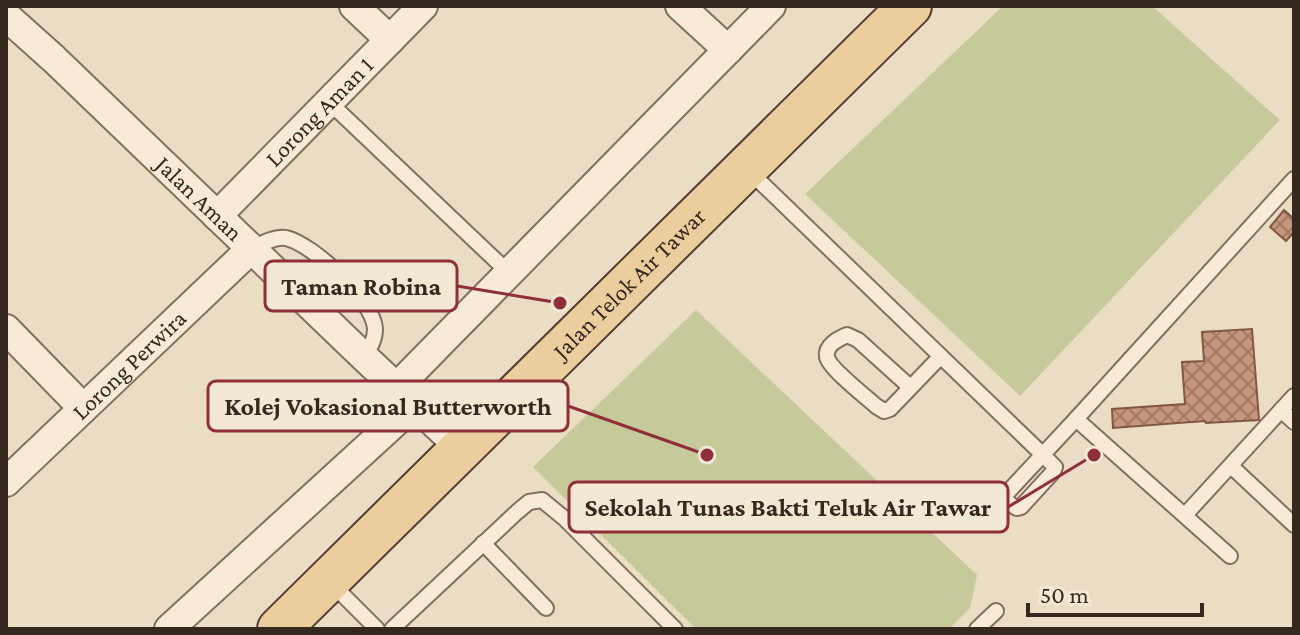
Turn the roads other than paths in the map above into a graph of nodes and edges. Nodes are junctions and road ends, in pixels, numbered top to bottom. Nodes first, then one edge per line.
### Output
1 (354, 6) edge
2 (423, 6) edge
3 (680, 6) edge
4 (771, 6) edge
5 (910, 6) edge
6 (6, 16) edge
7 (390, 40) junction
8 (728, 50) junction
9 (329, 102) junction
10 (746, 167) junction
11 (1294, 179) edge
12 (217, 216) junction
13 (251, 249) junction
14 (509, 273) junction
15 (6, 329) edge
16 (364, 357) junction
17 (940, 357) junction
18 (910, 387) junction
19 (406, 395) junction
20 (1294, 396) edge
21 (83, 408) junction
22 (1281, 410) junction
23 (1076, 419) junction
24 (1294, 422) edge
25 (462, 449) junction
26 (1231, 466) junction
27 (6, 482) edge
28 (1185, 515) junction
29 (1294, 525) edge
30 (483, 543) junction
31 (1230, 556) dead end
32 (328, 581) junction
33 (546, 608) dead end
34 (996, 611) dead end
35 (169, 629) edge
36 (279, 629) edge
37 (377, 629) edge
38 (392, 629) edge
39 (675, 629) edge
40 (977, 629) edge

1 - 7 street
2 - 7 street, Lorong Aman 1
3 - 8 street
4 - 8 street
5 - 10 main road, Jalan Telok Air Tawar
6 - 12 street, Jalan Aman
7 - 9 street, Lorong Aman 1
8 - 14 street
9 - 12 street, Lorong Aman 1
9 - 14 lane
10 - 17 lane
10 - 25 main road, Jalan Telok Air Tawar
11 - 23 lane
12 - 13 street, Jalan Aman
13 - 16 street, Jalan Aman
13 - 16 lane
13 - 21 street, Lorong Perwira
14 - 19 street
15 - 21 street
16 - 19 street, Jalan Aman
17 - 18 lane
17 - 23 lane
18 - 18 lane
19 - 25 street, Jalan Aman
19 - 35 street
20 - 22 lane
21 - 27 street, Lorong Perwira
22 - 24 lane
22 - 26 lane
23 - 28 lane
25 - 32 main road, Jalan Telok Air Tawar
26 - 28 lane
26 - 29 lane
28 - 31 lane
30 - 33 lane
30 - 38 lane
30 - 39 lane
32 - 36 main road, Jalan Telok Air Tawar
32 - 37 lane
34 - 40 lane

